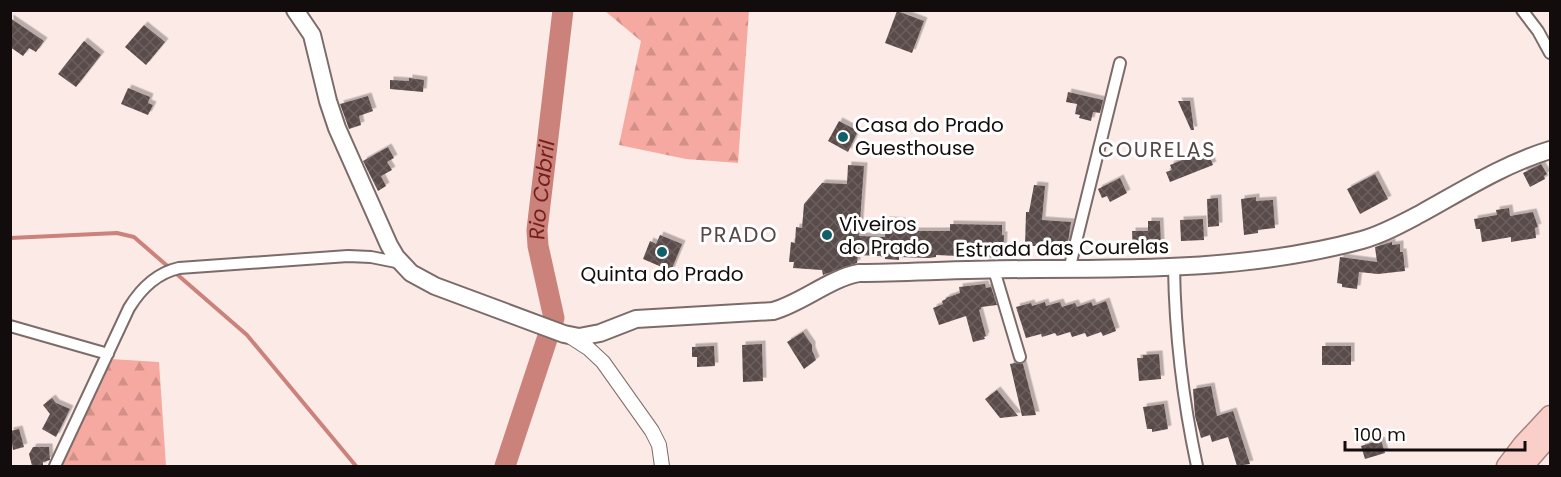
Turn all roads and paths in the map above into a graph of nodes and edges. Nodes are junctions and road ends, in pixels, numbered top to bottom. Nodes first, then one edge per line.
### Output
1 (295, 10) edge
2 (1522, 10) edge
3 (1551, 53) edge
4 (1120, 63) dead end
5 (1551, 150) edge
6 (401, 263) junction
7 (1174, 267) junction
8 (994, 270) junction
9 (1069, 270) junction
10 (10, 326) edge
11 (597, 350) junction
12 (108, 354) junction
13 (1020, 357) dead end
14 (1551, 415) edge
15 (1551, 436) edge
16 (55, 466) edge
17 (662, 466) edge
18 (1197, 466) edge
19 (1506, 466) edge
20 (1524, 466) edge

1 - 6 main road
2 - 3 street
4 - 9 street
5 - 7 main road, Estrada das Courelas
6 - 11 main road, Estrada das Courelas
6 - 12 street
7 - 9 main road, Estrada das Courelas
7 - 18 street
8 - 9 main road, Estrada das Courelas
8 - 11 main road, Estrada das Courelas
8 - 13 street
10 - 12 street
11 - 17 street
12 - 16 street
14 - 19 highway
15 - 20 highway

